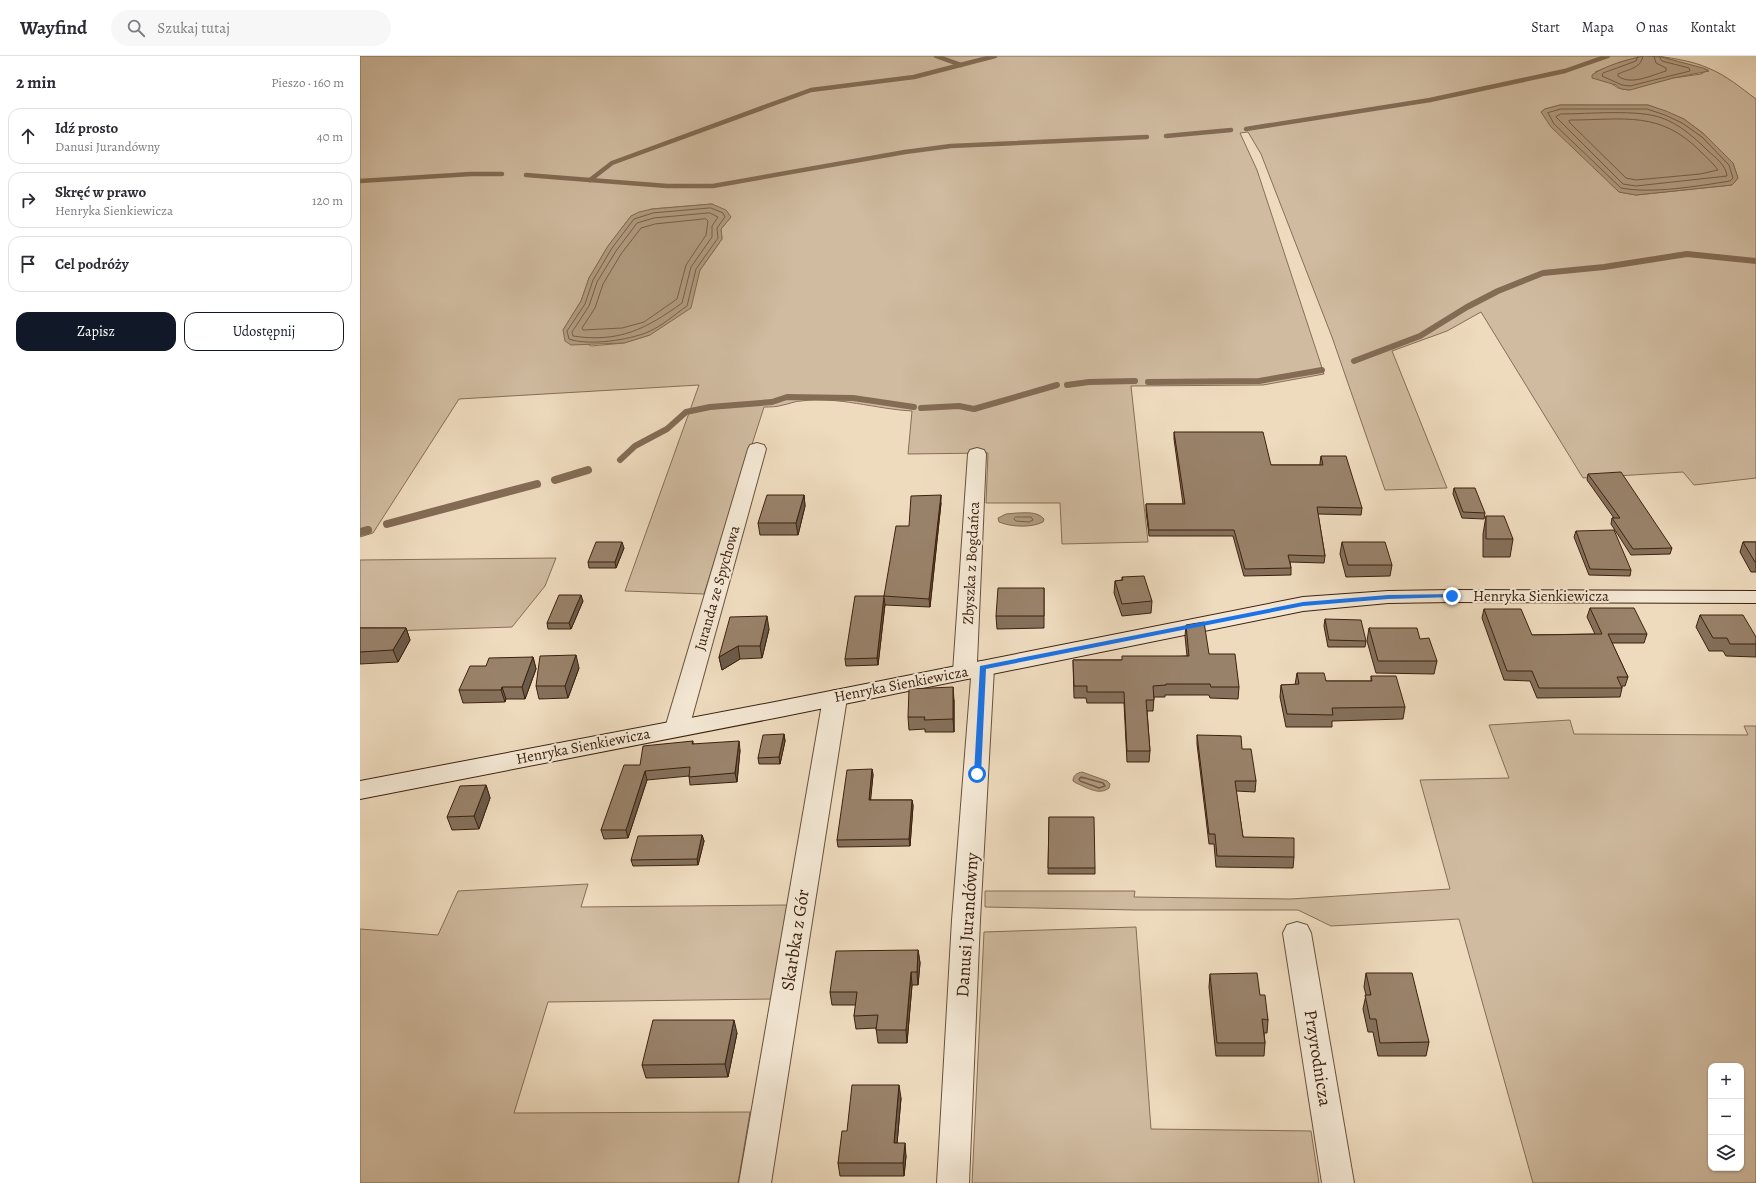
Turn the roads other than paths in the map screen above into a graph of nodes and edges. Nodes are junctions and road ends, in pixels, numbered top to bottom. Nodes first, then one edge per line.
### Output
1 (757, 449) dead end
2 (977, 454) dead end
3 (1756, 597) edge
4 (974, 670) junction
5 (835, 698) junction
6 (677, 728) junction
7 (360, 790) edge
8 (1297, 933) dead end
9 (755, 1183) edge
10 (953, 1183) edge
11 (1338, 1183) edge

1 - 6 street, Juranda ze Spychowa
2 - 4 street, Zbyszka z Bogdańca
3 - 4 street, Henryka Sienkiewicza
4 - 5 street, Henryka Sienkiewicza
4 - 10 street, Danusi Jurandówny
5 - 6 street, Henryka Sienkiewicza
5 - 9 street, Skarbka z Gór
6 - 7 street, Henryka Sienkiewicza
8 - 11 street, Przyrodnicza

